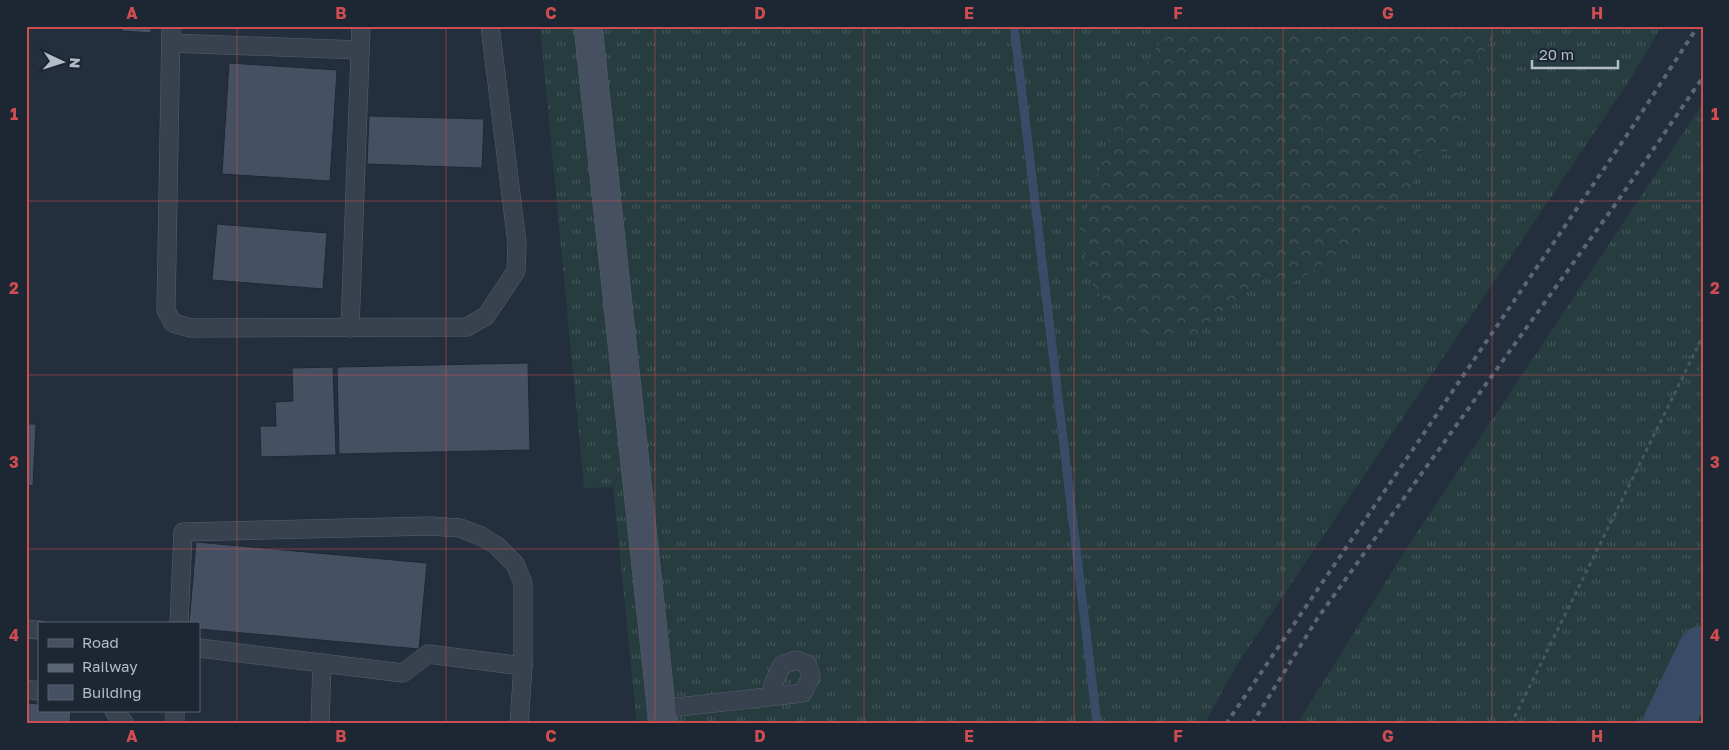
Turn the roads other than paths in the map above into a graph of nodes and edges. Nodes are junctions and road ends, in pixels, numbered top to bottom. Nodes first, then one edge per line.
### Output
1 (361, 26) edge
2 (490, 26) edge
3 (588, 26) edge
4 (171, 35) edge
5 (360, 50) junction
6 (350, 328) junction
7 (179, 622) edge
8 (200, 648) edge
9 (322, 663) junction
10 (524, 666) junction
11 (770, 696) dead end
12 (115, 712) edge
13 (662, 717) edge
14 (124, 724) edge
15 (320, 724) edge
16 (519, 724) edge

1 - 5 lane
2 - 6 lane
3 - 13 street
4 - 5 lane
4 - 6 lane
5 - 6 lane
7 - 10 lane
8 - 9 lane
9 - 10 lane
9 - 15 lane
10 - 16 lane
11 - 13 lane
12 - 14 lane

